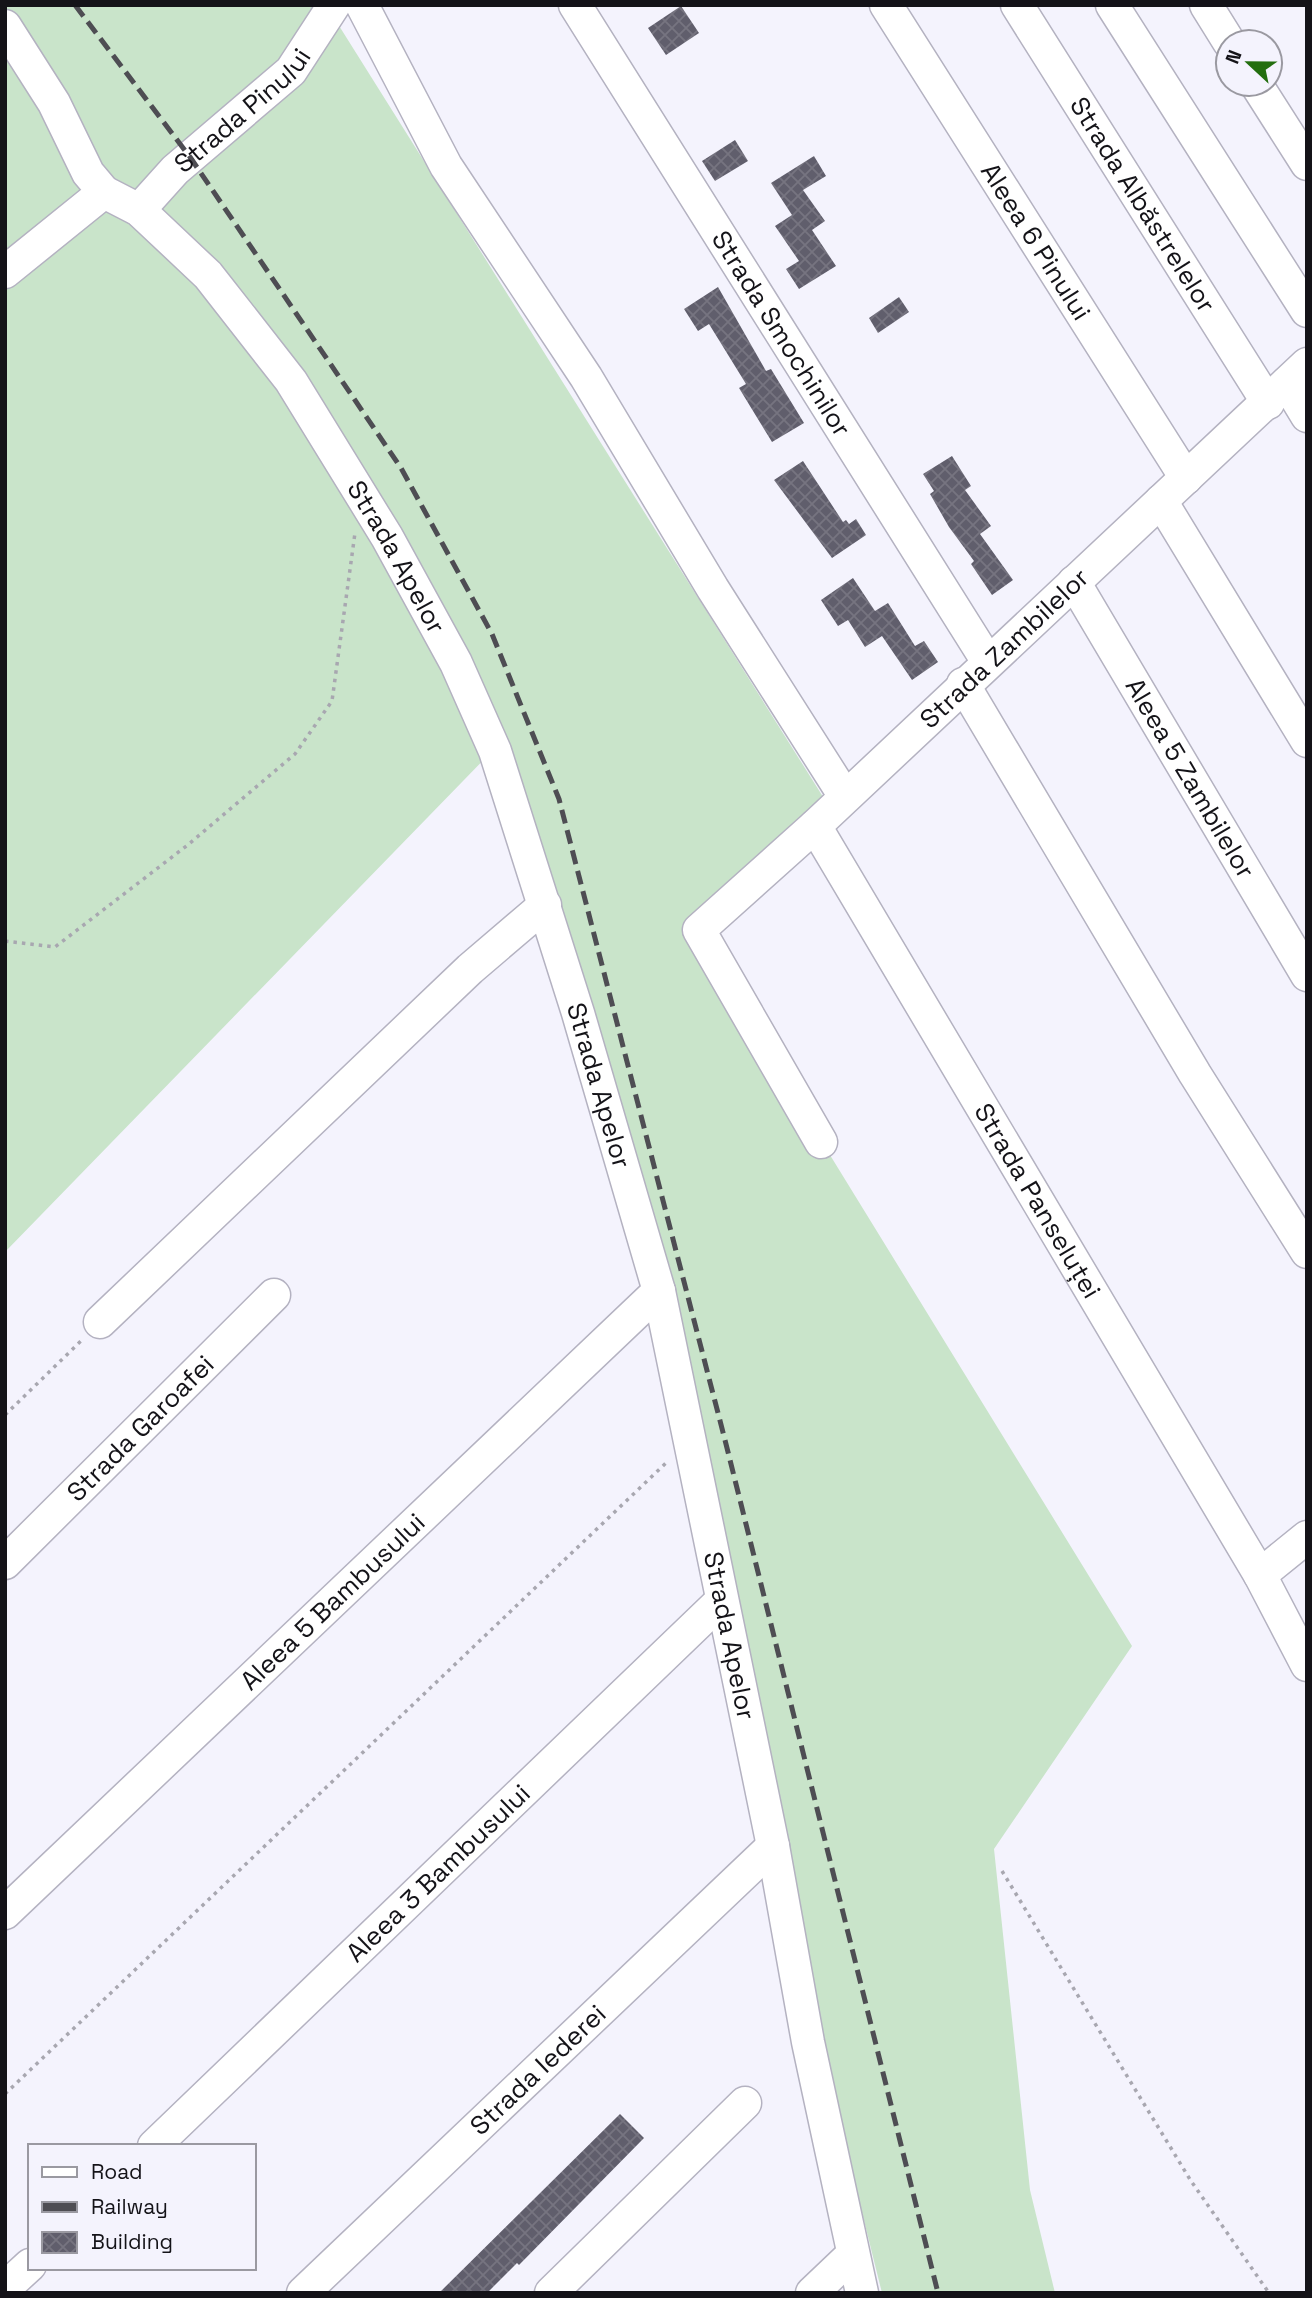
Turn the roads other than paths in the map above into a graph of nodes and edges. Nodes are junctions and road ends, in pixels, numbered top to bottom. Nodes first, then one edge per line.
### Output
1 (334, 5) edge
2 (362, 5) edge
3 (575, 5) edge
4 (886, 5) edge
5 (1017, 5) edge
6 (1112, 5) edge
7 (1206, 5) edge
8 (5, 26) edge
9 (1220, 28) edge
10 (1265, 98) edge
11 (1307, 164) edge
12 (104, 192) junction
13 (139, 210) junction
14 (5, 272) edge
15 (1307, 311) edge
16 (1287, 384) edge
17 (1307, 416) edge
18 (1186, 478) junction
19 (1161, 501) junction
20 (1074, 582) junction
21 (988, 662) junction
22 (963, 684) junction
23 (1307, 741) edge
24 (844, 795) junction
25 (815, 826) junction
26 (545, 905) junction
27 (1307, 975) edge
28 (821, 1142) dead end
29 (1307, 1252) edge
30 (659, 1291) junction
31 (274, 1295) dead end
32 (100, 1322) road end
33 (1307, 1537) edge
34 (5, 1563) edge
35 (1259, 1575) junction
36 (721, 1601) junction
37 (1307, 1665) edge
38 (773, 1846) junction
39 (5, 1913) edge
40 (744, 2103) dead end
41 (156, 2144) edge
42 (853, 2254) junction
43 (28, 2267) edge
44 (5, 2288) edge
45 (303, 2293) edge
46 (551, 2293) edge
47 (812, 2293) edge
48 (862, 2293) edge

1 - 13 street, Strada Pinului
2 - 24 street
3 - 21 street, Strada Smochinilor
4 - 18 street, Aleea 6 Pinului
5 - 16 street, Strada Albăstrelelor
6 - 15 street
7 - 9 street
8 - 12 street, Strada Apelor
10 - 11 street
12 - 13 street, Strada Apelor
12 - 14 street
13 - 26 street, Strada Apelor
16 - 17 street, Strada Albăstrelelor
16 - 18 street, Strada Zambilelor
18 - 19 street, Strada Zambilelor
19 - 20 street, Strada Zambilelor
19 - 23 street
20 - 21 street, Strada Zambilelor
20 - 27 street, Aleea 5 Zambilelor
21 - 22 street, Strada Zambilelor
22 - 24 street, Strada Zambilelor
22 - 29 street
24 - 25 street, Strada Zambilelor
25 - 28 street, Strada Zambilelor
25 - 35 street, Strada Panseluței
26 - 30 street, Strada Apelor
26 - 32 street
30 - 36 street, Strada Apelor
30 - 39 street, Aleea 5 Bambusului
31 - 34 street, Strada Garoafei
33 - 35 street
35 - 37 street, Strada Panseluței
36 - 38 street, Strada Apelor
36 - 41 street, Aleea 3 Bambusului
38 - 42 street, Strada Apelor
38 - 45 street, Strada Iederei
40 - 46 street
42 - 47 street
42 - 48 street, Strada Apelor
43 - 44 street

